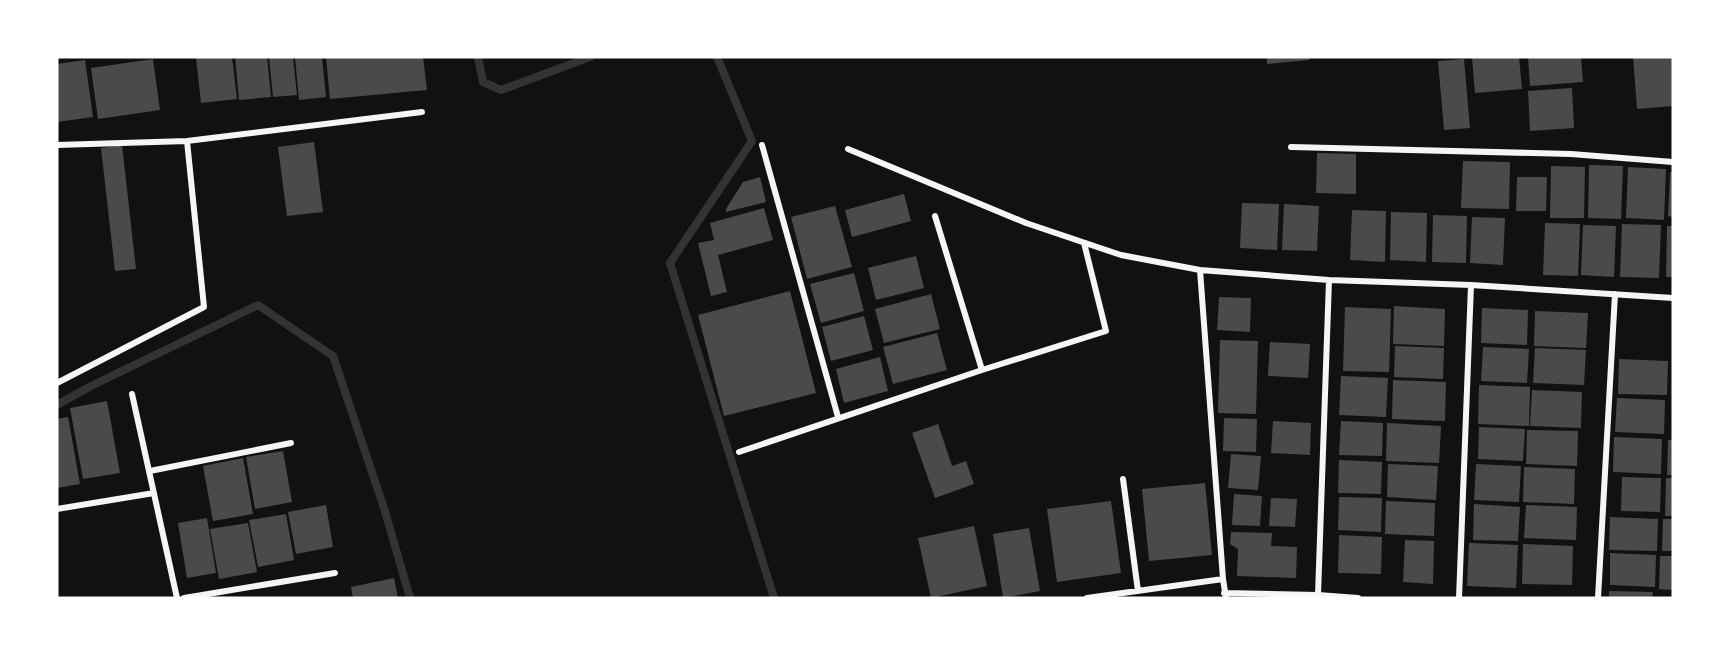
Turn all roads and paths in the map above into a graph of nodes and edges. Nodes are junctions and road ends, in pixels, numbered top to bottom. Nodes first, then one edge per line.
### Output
1 (422, 112) dead end
2 (187, 141) junction
3 (57, 145) edge
4 (762, 145) dead end
5 (1291, 147) dead end
6 (848, 149) dead end
7 (1673, 162) edge
8 (935, 216) dead end
9 (1084, 243) junction
10 (1200, 270) junction
11 (1329, 280) junction
12 (1471, 285) junction
13 (1615, 294) junction
14 (1673, 298) edge
15 (982, 370) junction
16 (57, 383) edge
17 (132, 394) dead end
18 (838, 417) junction
19 (291, 443) dead end
20 (739, 452) dead end
21 (150, 471) junction
22 (1123, 479) dead end
23 (154, 493) junction
24 (57, 509) edge
25 (334, 573) dead end
26 (1222, 579) junction
27 (1138, 591) junction
28 (1318, 595) junction
29 (1225, 596) edge
30 (177, 598) edge
31 (184, 598) edge
32 (1087, 598) edge
33 (1358, 598) edge
34 (1459, 598) edge
35 (1598, 598) edge

1 - 2 street
2 - 3 street
2 - 16 street
4 - 18 street
5 - 7 street
6 - 9 street
8 - 15 street
9 - 10 street
9 - 15 street
10 - 11 street
10 - 26 street
11 - 12 street
11 - 28 street
12 - 13 street
12 - 34 street
13 - 14 street
13 - 35 street
15 - 18 street
17 - 21 street
18 - 20 street
19 - 21 street
21 - 23 street
22 - 27 street
23 - 24 street
23 - 30 street
25 - 31 street
26 - 27 street
26 - 29 street
27 - 32 street
28 - 29 street
28 - 33 street

